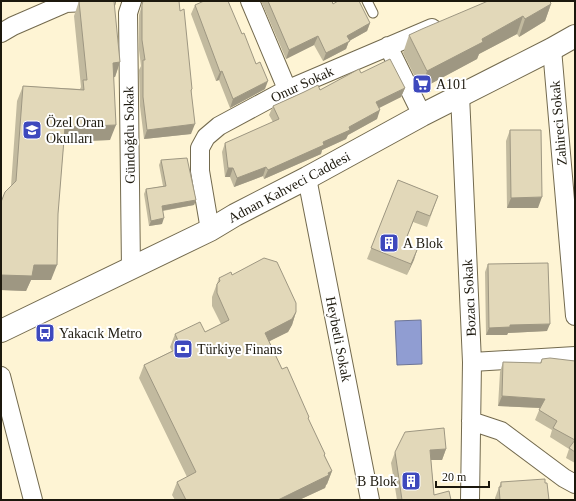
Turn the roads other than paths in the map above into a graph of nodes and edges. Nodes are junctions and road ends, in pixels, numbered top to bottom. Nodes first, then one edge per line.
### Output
1 (106, 1) edge
2 (132, 1) edge
3 (250, 1) edge
4 (367, 1) edge
5 (66, 2) edge
6 (373, 13) dead end
7 (444, 22) edge
8 (1, 33) edge
9 (575, 36) edge
10 (388, 46) junction
11 (552, 50) junction
12 (287, 89) junction
13 (460, 95) junction
14 (422, 115) junction
15 (307, 178) junction
16 (210, 230) junction
17 (131, 269) junction
18 (575, 316) edge
19 (1, 331) edge
20 (575, 356) edge
21 (472, 362) junction
22 (1, 376) edge
23 (472, 421) junction
24 (575, 484) edge
25 (34, 500) edge
26 (370, 500) edge
27 (470, 500) edge

1 - 5 street
2 - 17 street, Gündoğdu Sokak
3 - 12 street
4 - 6 lane
5 - 8 street
7 - 10 street, Onur Sokak
9 - 11 main road, Adnan Kahveci Caddesi
10 - 12 street, Onur Sokak
10 - 14 street
11 - 13 main road, Adnan Kahveci Caddesi
11 - 18 street, Zahireci Sokak
12 - 16 street, Onur Sokak
13 - 14 main road, Adnan Kahveci Caddesi
13 - 21 street, Bozacı Sokak
14 - 15 main road, Adnan Kahveci Caddesi
15 - 16 main road, Adnan Kahveci Caddesi
15 - 26 street, Heybetli Sokak
16 - 17 main road, Adnan Kahveci Caddesi
17 - 19 main road, Adnan Kahveci Caddesi
20 - 21 street
21 - 23 street, Bozacı Sokak
22 - 25 street
23 - 24 street
23 - 27 street, Bozacı Sokak

